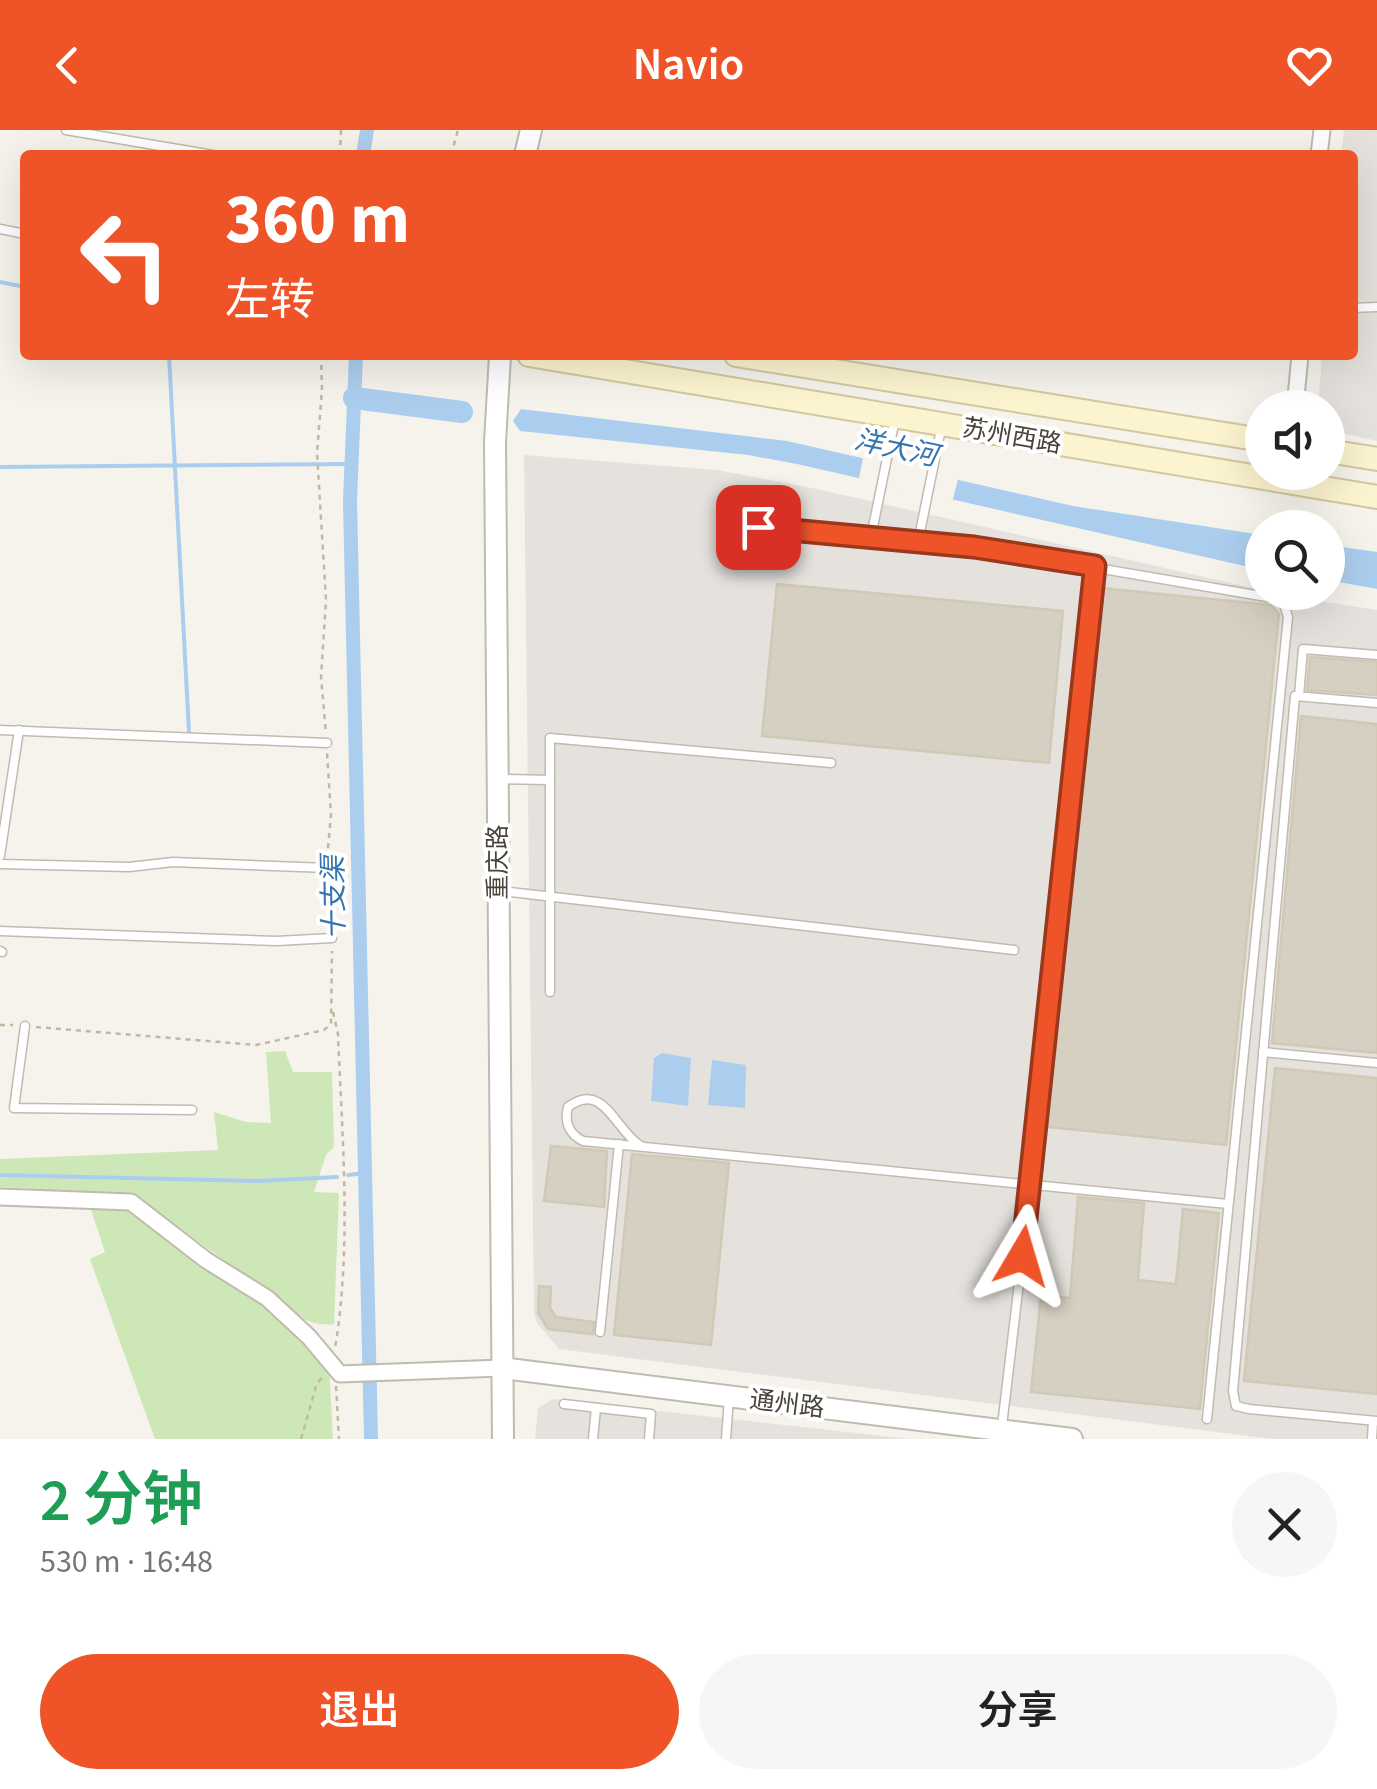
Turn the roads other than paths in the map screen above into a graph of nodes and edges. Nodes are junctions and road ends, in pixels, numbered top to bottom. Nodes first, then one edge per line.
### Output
1 (66, 130) edge
2 (183, 150) edge
3 (500, 360) edge
4 (767, 360) edge
5 (1300, 360) edge
6 (609, 362) edge
7 (1297, 390) edge
8 (894, 421) junction
9 (940, 430) junction
10 (1245, 437) edge
11 (1345, 453) edge
12 (1377, 458) edge
13 (1245, 471) edge
14 (1345, 490) edge
15 (1377, 497) edge
16 (758, 527) dead end
17 (870, 537) junction
18 (918, 542) junction
19 (1095, 566) junction
20 (1377, 655) edge
21 (1298, 696) junction
22 (1377, 703) edge
23 (0, 730) edge
24 (19, 730) junction
25 (327, 743) dead end
26 (831, 763) dead end
27 (497, 779) junction
28 (550, 780) junction
29 (4, 802) edge
30 (0, 860) edge
31 (327, 868) dead end
32 (498, 890) junction
33 (550, 896) junction
34 (0, 930) edge
35 (332, 938) dead end
36 (1014, 950) dead end
37 (550, 992) dead end
38 (25, 1026) dead end
39 (1263, 1052) junction
40 (1377, 1063) edge
41 (192, 1110) dead end
42 (619, 1144) junction
43 (640, 1146) junction
44 (1030, 1184) junction
45 (0, 1197) edge
46 (1228, 1204) junction
47 (600, 1332) dead end
48 (502, 1368) junction
49 (729, 1396) junction
50 (564, 1404) dead end
51 (596, 1408) junction
52 (1207, 1418) dead end
53 (1375, 1421) edge
54 (1002, 1430) junction
55 (503, 1439) edge
56 (592, 1439) edge
57 (649, 1439) edge
58 (726, 1439) edge
59 (1072, 1439) edge
60 (1372, 1439) edge

1 - 2 lane
3 - 27 street, 重庆路
4 - 10 main road, 苏州西路
5 - 7 street
6 - 8 main road, 苏州西路
8 - 9 main road, 苏州西路
8 - 17 lane
9 - 13 main road, 苏州西路
9 - 18 lane
11 - 12 main road
14 - 15 main road, 苏州西路
16 - 17 lane
17 - 18 lane
18 - 19 lane
19 - 44 lane
19 - 46 lane
20 - 21 lane
21 - 22 lane
21 - 39 lane
23 - 24 lane
24 - 25 lane
24 - 29 lane
26 - 28 lane
27 - 28 lane
27 - 32 street, 重庆路
28 - 33 lane
29 - 30 lane
30 - 31 lane
32 - 33 lane
32 - 48 street, 重庆路
33 - 36 lane
33 - 37 lane
34 - 35 lane
38 - 41 lane
39 - 40 lane
39 - 53 lane
42 - 43 lane
42 - 43 lane
42 - 47 lane
43 - 44 lane
44 - 46 lane
44 - 54 lane
45 - 48 street
46 - 52 lane
48 - 49 street, 通州路
48 - 55 street, 重庆路
49 - 54 street, 通州路
49 - 58 lane
50 - 51 lane
51 - 56 lane
51 - 57 lane
53 - 60 lane
54 - 59 street, 通州路

